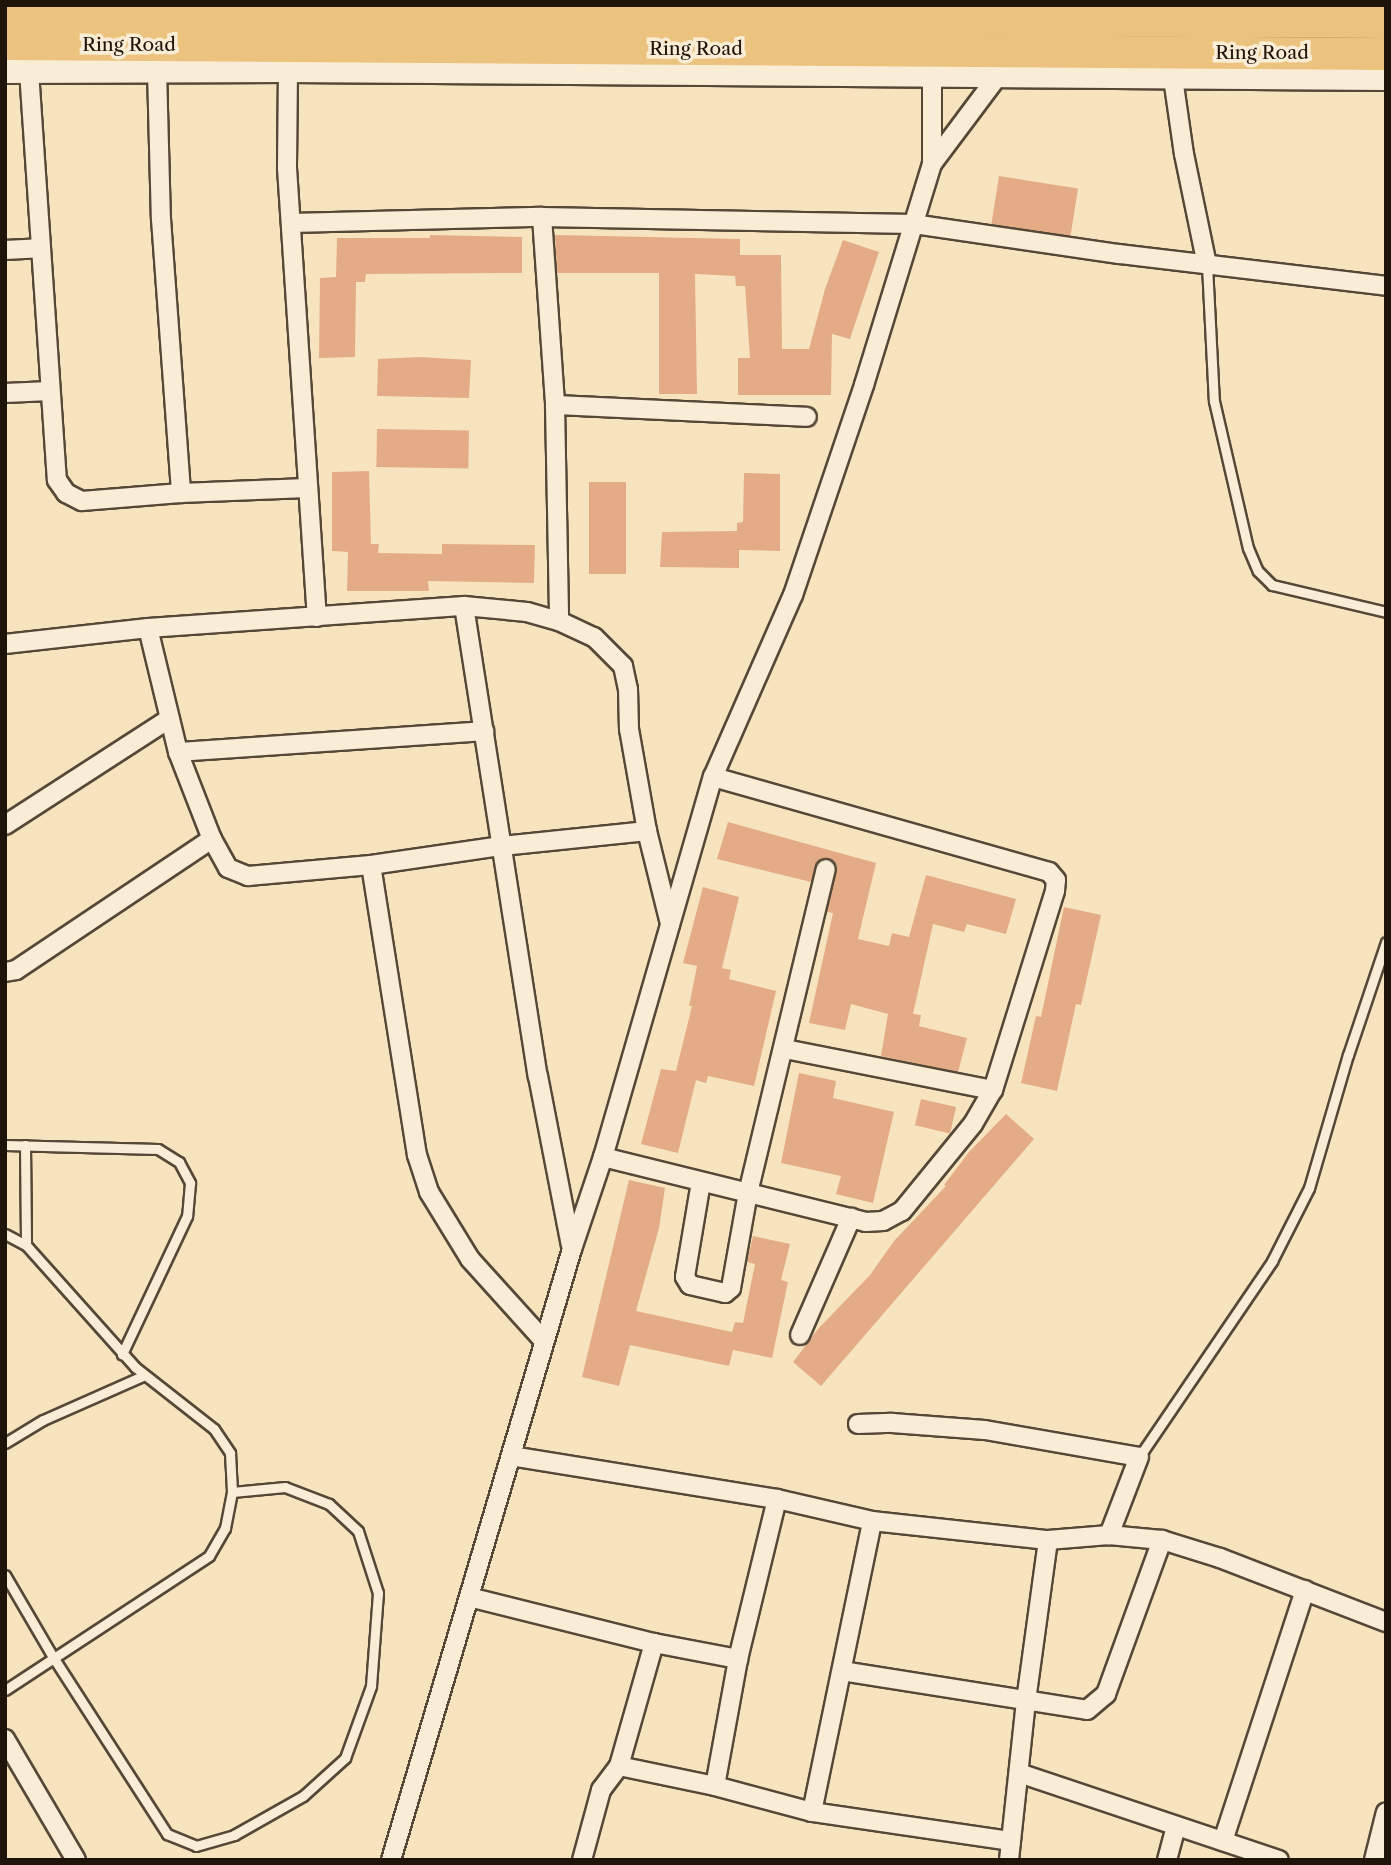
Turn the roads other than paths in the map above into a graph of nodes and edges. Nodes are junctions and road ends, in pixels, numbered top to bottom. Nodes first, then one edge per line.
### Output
1 (5, 15) edge
2 (1386, 22) edge
3 (5, 44) edge
4 (1386, 54) edge
5 (157, 70) junction
6 (288, 70) junction
7 (17, 71) edge
8 (932, 76) junction
9 (997, 77) junction
10 (1173, 78) junction
11 (1386, 78) edge
12 (932, 164) junction
13 (542, 217) junction
14 (291, 223) junction
15 (913, 224) junction
16 (40, 248) junction
17 (5, 250) edge
18 (1207, 265) junction
19 (1386, 286) edge
20 (50, 391) junction
21 (5, 393) edge
22 (555, 405) junction
23 (807, 417) dead end
24 (307, 488) junction
25 (181, 492) junction
26 (464, 606) junction
27 (1386, 612) edge
28 (317, 617) junction
29 (559, 621) junction
30 (148, 628) junction
31 (5, 644) edge
32 (169, 719) junction
33 (484, 731) junction
34 (178, 752) junction
35 (713, 777) junction
36 (5, 825) edge
37 (647, 831) junction
38 (212, 839) junction
39 (502, 846) junction
40 (371, 865) junction
41 (826, 869) dead end
42 (670, 925) junction
43 (1386, 942) edge
44 (5, 972) edge
45 (785, 1049) junction
46 (993, 1090) junction
47 (5, 1145) edge
48 (25, 1145) junction
49 (603, 1157) junction
50 (701, 1182) junction
51 (748, 1194) junction
52 (851, 1218) junction
53 (5, 1234) edge
54 (26, 1245) junction
55 (572, 1249) junction
56 (800, 1335) dead end
57 (544, 1341) junction
58 (122, 1354) junction
59 (145, 1375) junction
60 (858, 1424) dead end
61 (5, 1443) edge
62 (511, 1455) junction
63 (1139, 1457) junction
64 (232, 1492) junction
65 (777, 1499) junction
66 (872, 1521) junction
67 (1109, 1535) junction
68 (1162, 1540) junction
69 (1048, 1541) junction
70 (5, 1575) edge
71 (1305, 1590) junction
72 (469, 1597) junction
73 (1386, 1622) edge
74 (654, 1643) junction
75 (53, 1657) junction
76 (737, 1659) junction
77 (842, 1671) junction
78 (5, 1690) edge
79 (1026, 1701) junction
80 (5, 1739) edge
81 (619, 1766) junction
82 (1019, 1773) junction
83 (715, 1786) junction
84 (812, 1812) junction
85 (1386, 1812) edge
86 (1176, 1827) junction
87 (1010, 1841) junction
88 (1223, 1841) junction
89 (76, 1860) edge
90 (391, 1860) edge
91 (582, 1860) edge
92 (1009, 1860) edge
93 (1167, 1860) edge
94 (1279, 1860) edge
95 (1374, 1860) edge

1 - 2 highway, Ring Road
3 - 4 highway, Ring Road
5 - 6 street
5 - 7 street
5 - 25 street
6 - 8 street
6 - 14 street
7 - 16 street
8 - 9 street
8 - 12 street
9 - 10 street
9 - 12 street
10 - 11 street
10 - 18 street
12 - 15 street
13 - 14 street
13 - 15 street
13 - 22 street
14 - 24 street
15 - 18 street
15 - 35 street
16 - 17 street
16 - 20 street
18 - 19 street
18 - 27 lane
20 - 21 street
20 - 25 street
22 - 23 street
22 - 29 street
24 - 25 street
24 - 28 street
26 - 28 street
26 - 29 street
26 - 33 street
28 - 30 street
29 - 37 street
30 - 31 street
30 - 32 street
32 - 34 street
32 - 36 street
33 - 34 street
33 - 39 street
34 - 38 street
35 - 42 street
35 - 46 street
37 - 39 street
37 - 42 street
38 - 40 street
38 - 44 street
39 - 40 street
39 - 55 street
40 - 57 street
41 - 45 street
42 - 49 street
43 - 63 lane
45 - 46 street
45 - 51 street
46 - 52 street
47 - 48 lane
48 - 54 lane
48 - 58 lane
49 - 50 street
49 - 55 street
50 - 51 street
50 - 51 street
51 - 52 street
52 - 56 street
53 - 54 lane
54 - 58 lane
55 - 57 street
57 - 62 street
58 - 59 lane
59 - 61 lane
59 - 64 lane
60 - 63 street
62 - 65 street
62 - 72 street
63 - 67 street
64 - 75 lane
64 - 75 lane
65 - 66 street
65 - 76 street
66 - 69 street
66 - 77 street
67 - 68 street
67 - 69 street
68 - 71 street
68 - 79 street
69 - 79 street
70 - 75 lane
71 - 73 street
71 - 88 street
72 - 74 street
72 - 90 street
74 - 76 street
74 - 81 street
75 - 78 lane
76 - 83 street
77 - 79 street
77 - 84 street
79 - 82 street
80 - 89 street
81 - 83 street
81 - 91 street
82 - 86 street
82 - 87 street
83 - 84 street
84 - 87 street
85 - 95 street
86 - 88 street
86 - 93 street
87 - 92 street
88 - 94 street

